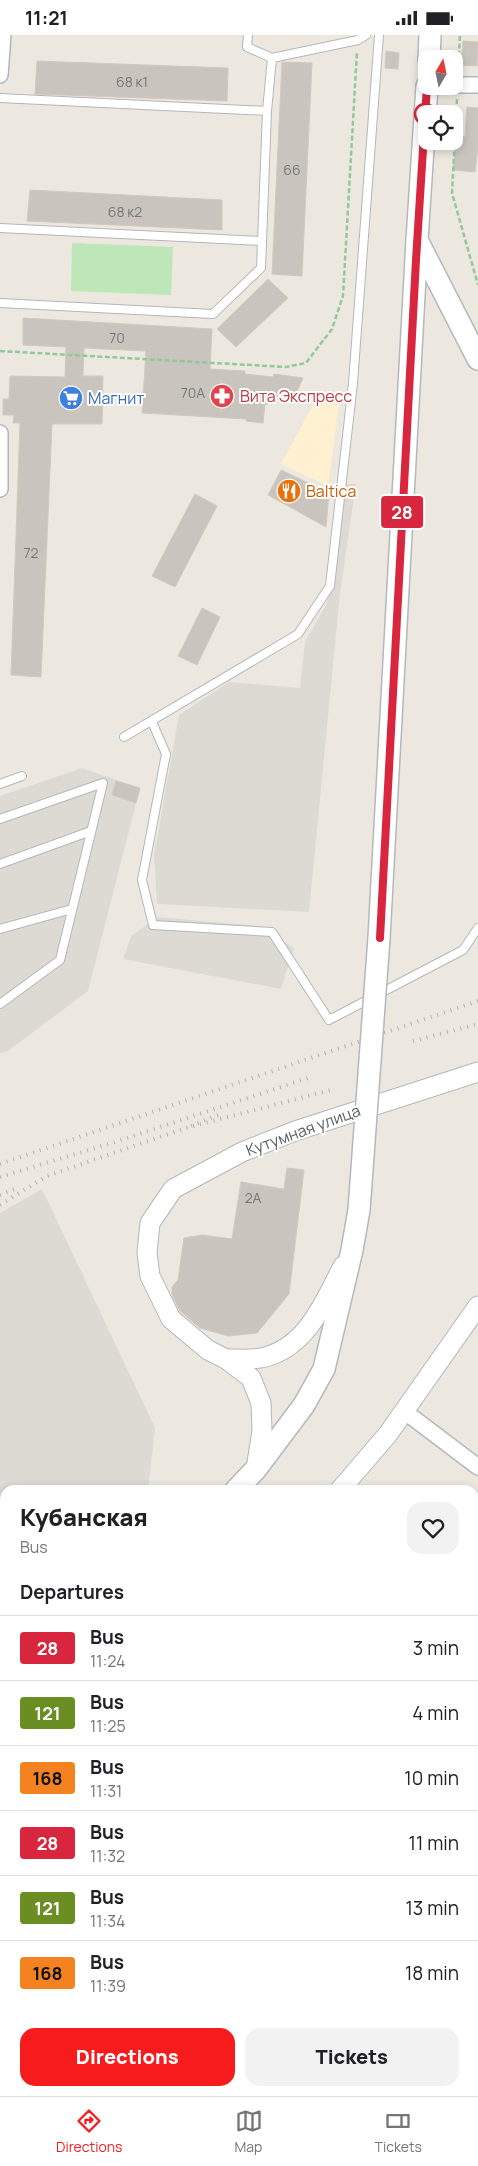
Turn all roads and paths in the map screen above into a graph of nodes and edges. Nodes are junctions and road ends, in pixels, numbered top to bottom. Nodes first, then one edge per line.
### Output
1 (3, 35) edge
2 (248, 35) edge
3 (366, 35) edge
4 (379, 35) edge
5 (430, 35) edge
6 (460, 35) edge
7 (429, 50) edge
8 (459, 50) edge
9 (272, 58) junction
10 (0, 75) edge
11 (463, 85) edge
12 (478, 85) edge
13 (426, 95) edge
14 (456, 95) edge
15 (0, 98) edge
16 (268, 111) junction
17 (0, 228) edge
18 (417, 240) junction
19 (262, 241) junction
20 (478, 285) edge
21 (0, 303) edge
22 (477, 356) edge
23 (0, 433) edge
24 (0, 489) edge
25 (152, 722) junction
26 (124, 737) dead end
27 (22, 776) dead end
28 (0, 784) edge
29 (0, 819) edge
30 (91, 831) junction
31 (0, 864) edge
32 (72, 909) junction
33 (478, 928) edge
34 (0, 929) edge
35 (0, 1004) edge
36 (478, 1072) edge
37 (352, 1250) junction
38 (478, 1306) edge
39 (226, 1359) junction
40 (404, 1411) junction
41 (478, 1467) edge
42 (256, 1469) junction
43 (241, 1485) edge
44 (344, 1485) edge

1 - 10 street
2 - 9 lane
3 - 9 lane
4 - 25 lane
5 - 7 main road
6 - 8 path
9 - 16 lane
11 - 12 street
13 - 18 main road
14 - 20 path
15 - 16 lane
16 - 19 lane
17 - 19 lane
18 - 22 main road
18 - 37 main road, bridge
19 - 21 lane
23 - 24 street
25 - 26 lane
25 - 33 lane
27 - 28 lane
29 - 30 lane
30 - 31 lane
30 - 32 lane
32 - 34 lane
32 - 35 lane
36 - 39 street, Кутумная улица
37 - 39 street
37 - 42 main road
38 - 40 street
39 - 42 street
40 - 41 street
40 - 44 street
42 - 43 main road

